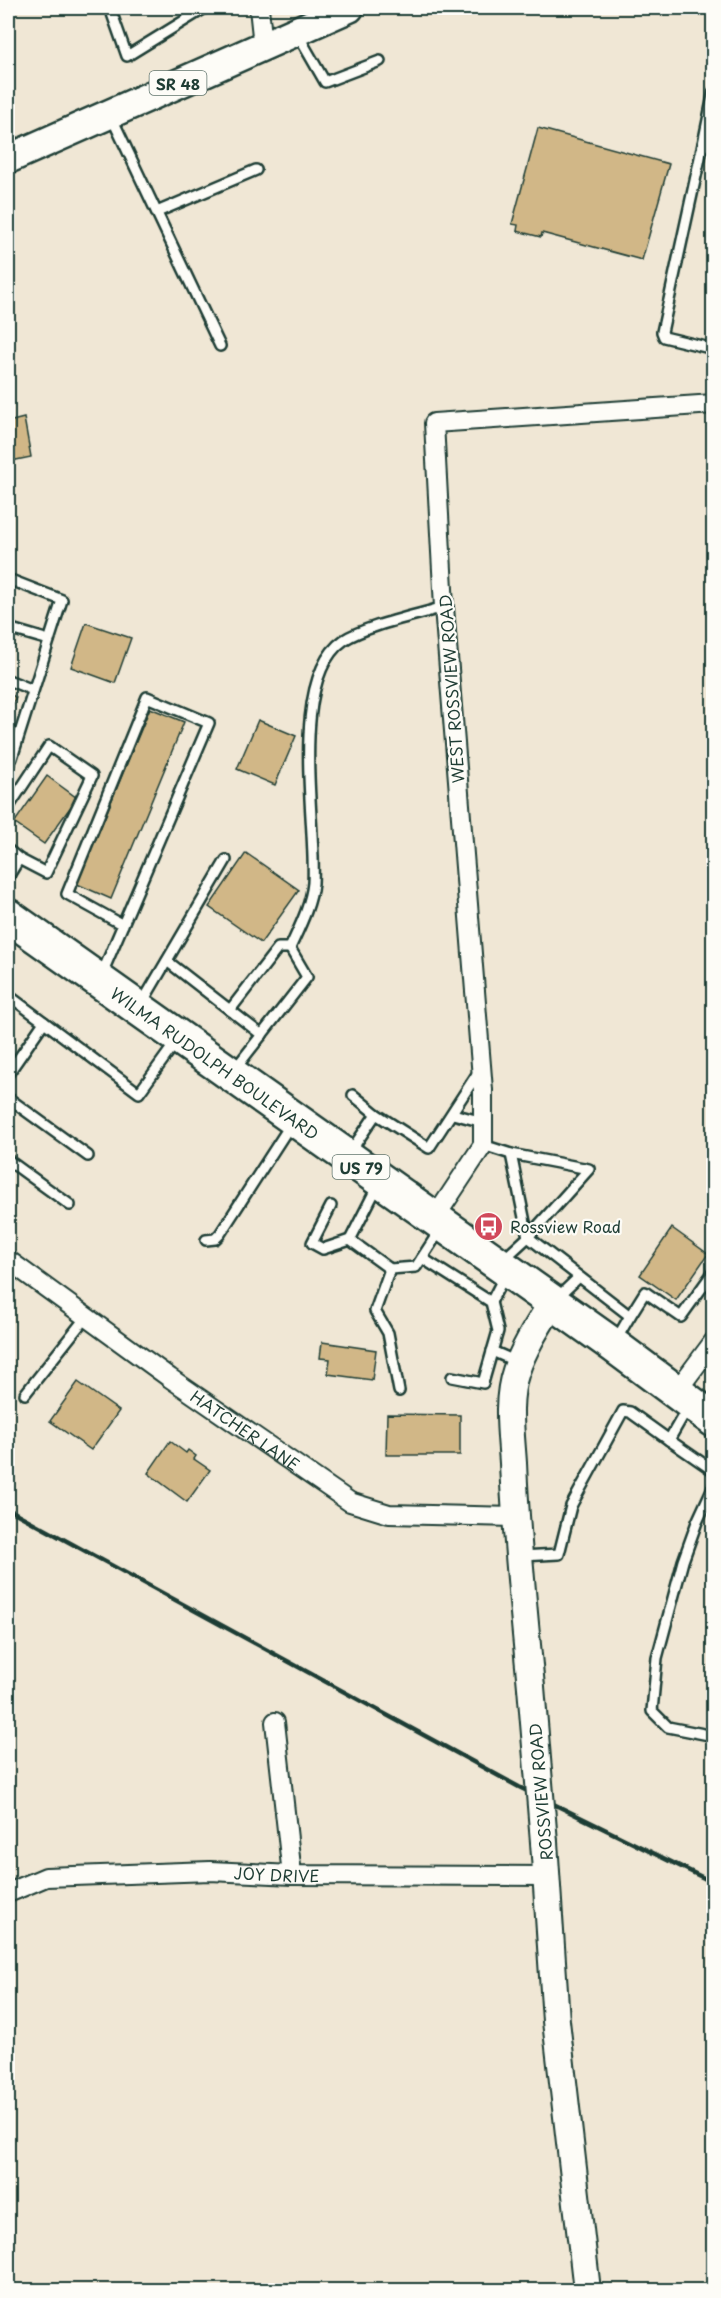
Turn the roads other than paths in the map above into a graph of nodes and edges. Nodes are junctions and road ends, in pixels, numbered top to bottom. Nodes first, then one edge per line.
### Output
1 (110, 8) edge
2 (205, 8) edge
3 (259, 8) edge
4 (349, 8) edge
5 (296, 31) junction
6 (263, 45) junction
7 (380, 61) dead end
8 (714, 91) edge
9 (110, 114) junction
10 (703, 144) junction
11 (714, 147) edge
12 (8, 159) edge
13 (256, 170) dead end
14 (157, 212) junction
15 (220, 346) dead end
16 (714, 349) edge
17 (714, 404) edge
18 (8, 579) edge
19 (444, 607) junction
20 (8, 628) edge
21 (49, 640) junction
22 (8, 680) edge
23 (33, 690) junction
24 (8, 765) edge
25 (8, 808) edge
26 (8, 850) edge
27 (19, 859) junction
28 (226, 860) dead end
29 (8, 877) edge
30 (8, 916) edge
31 (123, 925) junction
32 (290, 948) junction
33 (167, 961) junction
34 (99, 981) junction
35 (8, 995) edge
36 (139, 1009) junction
37 (230, 1010) junction
38 (44, 1022) junction
39 (262, 1035) junction
40 (179, 1037) junction
41 (482, 1067) junction
42 (8, 1074) edge
43 (231, 1074) junction
44 (353, 1095) dead end
45 (8, 1098) edge
46 (376, 1114) junction
47 (453, 1114) junction
48 (294, 1119) junction
49 (483, 1122) junction
50 (483, 1145) junction
51 (512, 1154) junction
52 (88, 1156) dead end
53 (347, 1157) junction
54 (8, 1160) edge
55 (381, 1181) junction
56 (70, 1205) dead end
57 (331, 1206) dead end
58 (439, 1222) junction
59 (528, 1237) junction
60 (206, 1240) dead end
61 (350, 1240) junction
62 (422, 1258) junction
63 (8, 1260) edge
64 (502, 1267) junction
65 (390, 1269) junction
66 (714, 1271) edge
67 (579, 1277) junction
68 (491, 1302) junction
69 (552, 1303) junction
70 (630, 1316) junction
71 (86, 1317) junction
72 (714, 1341) edge
73 (613, 1345) junction
74 (492, 1352) junction
75 (519, 1363) junction
76 (452, 1377) dead end
77 (399, 1391) dead end
78 (25, 1394) dead end
79 (693, 1405) edge
80 (669, 1440) junction
81 (714, 1471) edge
82 (714, 1485) edge
83 (515, 1517) junction
84 (519, 1557) junction
85 (275, 1722) dead end
86 (714, 1736) edge
87 (292, 1875) junction
88 (548, 1876) junction
89 (8, 1893) edge
90 (587, 2290) edge

1 - 2 lane
3 - 6 street
4 - 5 main road, SR 48
5 - 6 main road, SR 48
5 - 7 lane
6 - 9 main road, SR 48
8 - 10 lane
9 - 12 main road, SR 48
9 - 14 lane
10 - 11 lane
10 - 16 lane
13 - 14 lane
14 - 15 lane
17 - 19 street, WEST ROSSVIEW ROAD
18 - 21 lane
19 - 32 lane
19 - 41 street, WEST ROSSVIEW ROAD
20 - 21 lane
21 - 23 lane
22 - 23 lane
23 - 24 lane
25 - 27 lane
26 - 27 lane
27 - 29 lane
28 - 33 lane
30 - 34 highway, WILMA RUDOLPH BOULEVARD / US 79
31 - 31 lane
31 - 34 lane
32 - 37 lane
32 - 39 lane
33 - 36 lane
33 - 37 lane
34 - 36 highway, WILMA RUDOLPH BOULEVARD / US 79
35 - 38 lane
36 - 40 highway, WILMA RUDOLPH BOULEVARD / US 79
37 - 39 lane
38 - 40 lane
38 - 42 lane
39 - 43 lane
40 - 43 highway, WILMA RUDOLPH BOULEVARD / US 79
41 - 47 lane
41 - 49 street, WEST ROSSVIEW ROAD
43 - 48 highway, WILMA RUDOLPH BOULEVARD / US 79
44 - 46 lane
45 - 52 lane
46 - 47 lane
46 - 53 lane
47 - 49 lane
48 - 53 highway, WILMA RUDOLPH BOULEVARD / US 79
48 - 60 lane
49 - 50 street, WEST ROSSVIEW ROAD
50 - 51 lane
50 - 58 street
51 - 59 lane
51 - 59 lane
53 - 55 highway, WILMA RUDOLPH BOULEVARD / US 79
54 - 56 lane
55 - 58 highway, WILMA RUDOLPH BOULEVARD / US 79
55 - 61 lane
57 - 61 lane
58 - 62 lane
58 - 64 highway, WILMA RUDOLPH BOULEVARD / US 79
59 - 64 lane
59 - 67 lane
61 - 65 lane
62 - 65 lane
62 - 68 lane
63 - 71 street, HATCHER LANE
64 - 68 lane
64 - 69 highway, WILMA RUDOLPH BOULEVARD / US 79
65 - 77 lane
66 - 70 lane
67 - 69 lane
67 - 70 lane
68 - 74 lane
69 - 73 highway, WILMA RUDOLPH BOULEVARD / US 79
69 - 75 street, ROSSVIEW ROAD
70 - 73 lane
71 - 78 lane
71 - 83 street, HATCHER LANE
72 - 79 street
73 - 79 highway, WILMA RUDOLPH BOULEVARD / US 79
74 - 75 lane
74 - 76 lane
75 - 83 street, ROSSVIEW ROAD
79 - 80 lane
80 - 81 lane
80 - 84 lane
82 - 86 lane
83 - 84 street, ROSSVIEW ROAD
84 - 88 street, ROSSVIEW ROAD, bridge
85 - 87 street
87 - 88 street, JOY DRIVE
87 - 89 street, JOY DRIVE
88 - 90 street, ROSSVIEW ROAD

